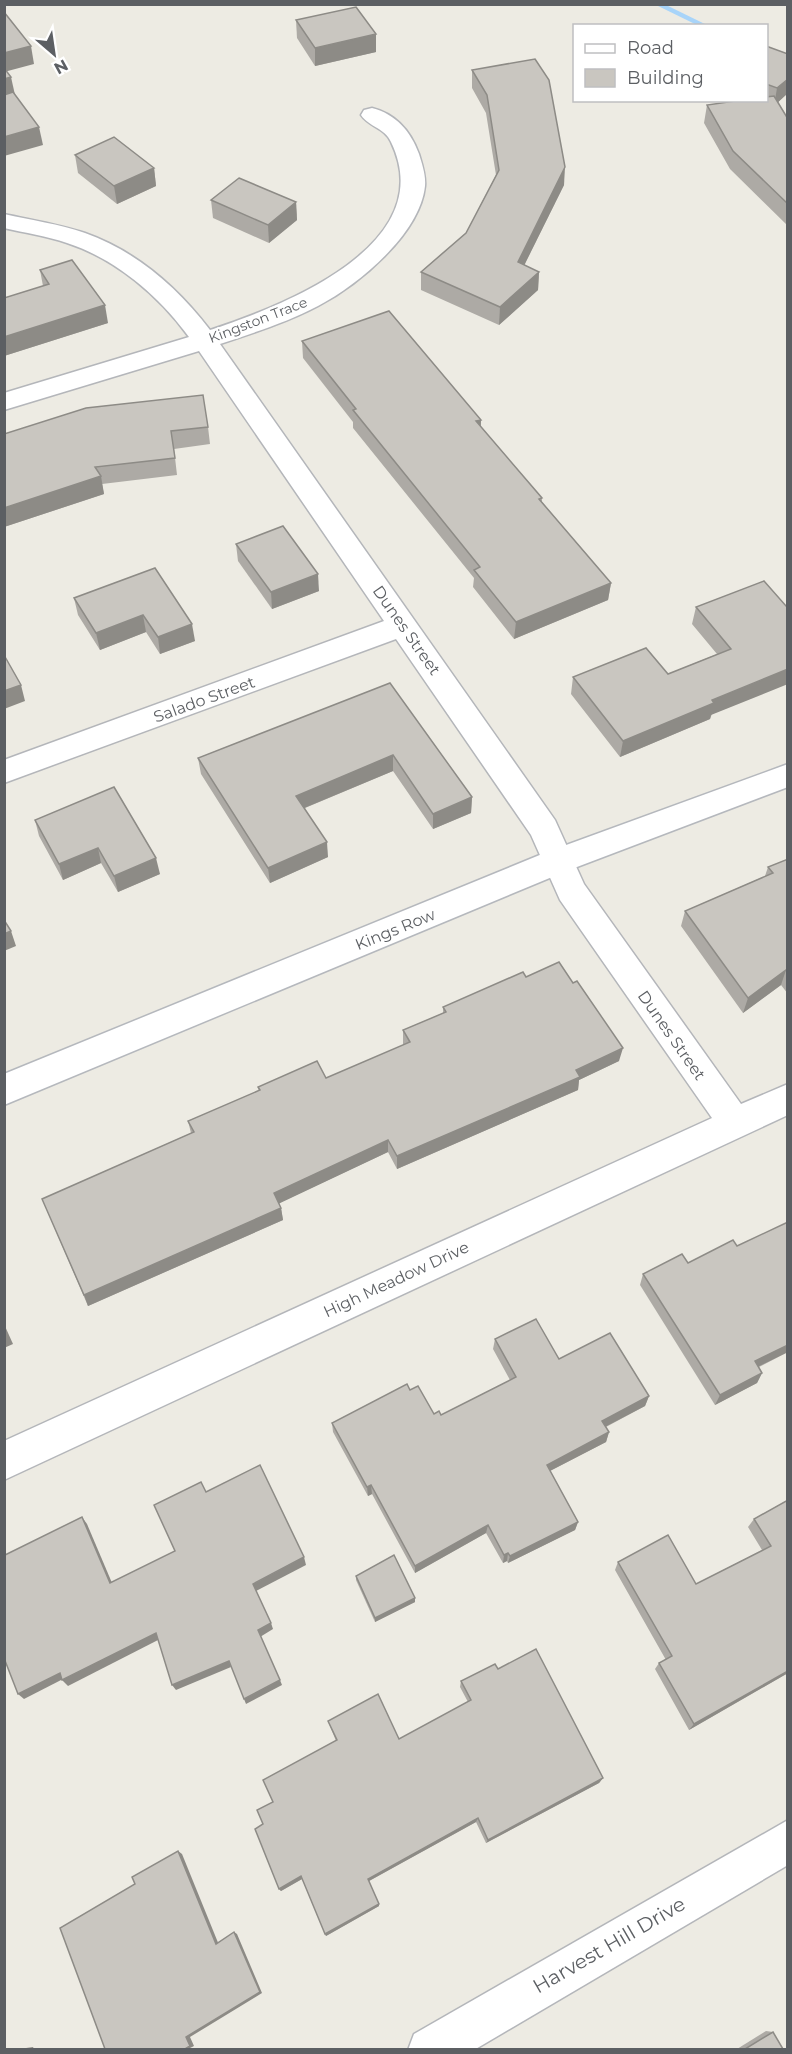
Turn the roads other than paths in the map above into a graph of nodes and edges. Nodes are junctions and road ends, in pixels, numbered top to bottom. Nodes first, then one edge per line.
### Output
1 (372, 115) dead end
2 (4, 221) edge
3 (206, 340) junction
4 (4, 402) edge
5 (404, 625) junction
6 (4, 772) edge
7 (788, 775) edge
8 (558, 861) junction
9 (4, 1090) edge
10 (788, 1099) edge
11 (735, 1123) junction
12 (4, 1461) edge
13 (788, 1841) edge
14 (430, 2049) edge

1 - 3 street, Kingston Trace
2 - 3 street, Dunes Street
3 - 4 street, Kingston Trace
3 - 5 street, Dunes Street
5 - 6 street, Salado Street
5 - 8 street, Dunes Street
7 - 8 street, Kings Row
8 - 9 street, Kings Row
8 - 11 street, Dunes Street
10 - 11 street, High Meadow Drive
11 - 12 street, High Meadow Drive
13 - 14 street, Harvest Hill Drive

